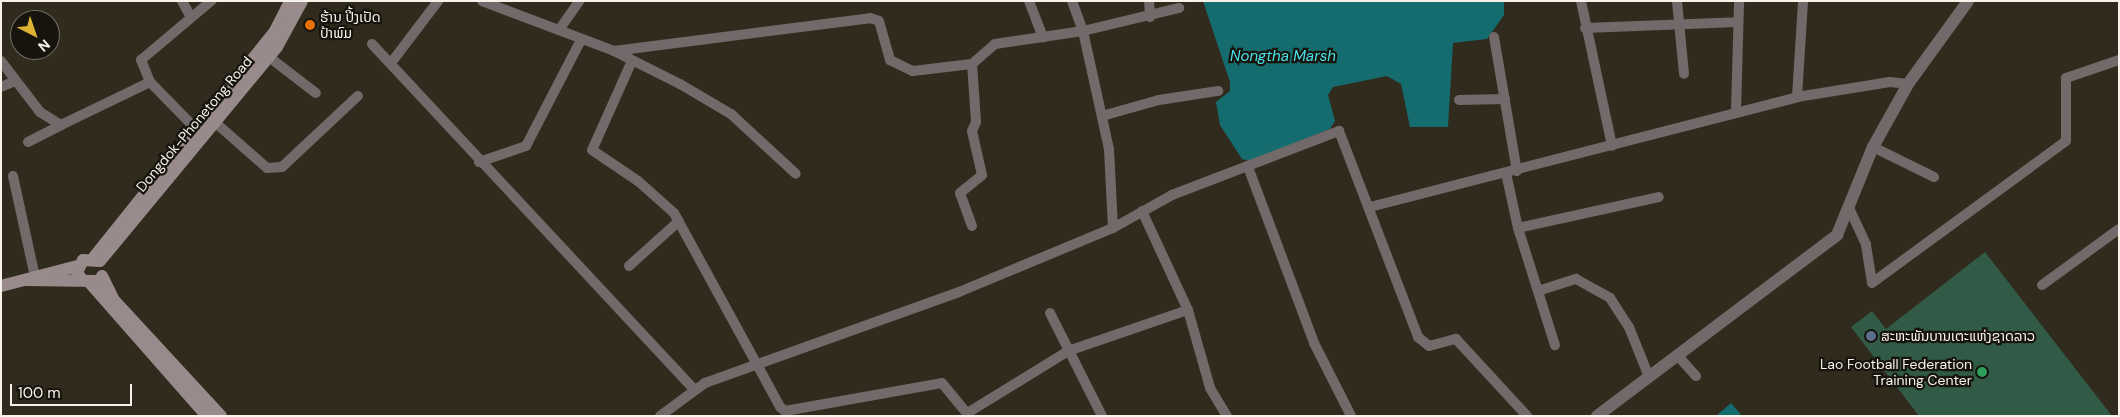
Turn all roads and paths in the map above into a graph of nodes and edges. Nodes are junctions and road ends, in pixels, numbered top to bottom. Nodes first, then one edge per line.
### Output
1 (182, 1) edge
2 (211, 1) edge
3 (290, 1) edge
4 (302, 1) edge
5 (438, 1) edge
6 (482, 1) edge
7 (579, 1) edge
8 (1029, 1) edge
9 (1072, 1) edge
10 (1149, 1) edge
11 (1581, 1) edge
12 (1677, 1) edge
13 (1739, 1) edge
14 (1803, 1) edge
15 (1968, 1) edge
16 (1178, 8) dead end
17 (191, 17) junction
18 (1150, 17) junction
19 (1738, 22) junction
20 (1680, 24) junction
21 (1585, 28) junction
22 (560, 30) junction
23 (1083, 31) junction
24 (1043, 37) junction
25 (1494, 37) dead end
26 (581, 40) junction
27 (372, 44) dead end
28 (614, 51) junction
29 (269, 57) junction
30 (2119, 60) edge
31 (1, 61) edge
32 (390, 63) junction
33 (631, 63) junction
34 (972, 64) junction
35 (1684, 74) dead end
36 (13, 82) junction
37 (150, 82) junction
38 (1908, 84) junction
39 (1, 87) edge
40 (1218, 92) dead end
41 (316, 93) dead end
42 (358, 96) dead end
43 (1797, 97) junction
44 (1505, 99) junction
45 (1460, 100) dead end
46 (1736, 111) junction
47 (1102, 116) junction
48 (211, 119) junction
49 (61, 125) junction
50 (196, 129) junction
51 (28, 142) dead end
52 (1612, 146) junction
53 (1872, 147) junction
54 (479, 162) junction
55 (1248, 167) junction
56 (1517, 171) junction
57 (1506, 173) junction
58 (796, 174) dead end
59 (13, 176) dead end
60 (1934, 177) dead end
61 (1659, 197) dead end
62 (1370, 207) junction
63 (1850, 210) junction
64 (1142, 211) junction
65 (679, 220) junction
66 (972, 226) dead end
67 (1113, 228) junction
68 (1518, 228) junction
69 (2119, 229) edge
70 (97, 259) junction
71 (78, 266) junction
72 (630, 266) dead end
73 (102, 276) junction
74 (30, 279) junction
75 (86, 282) junction
76 (2042, 285) dead end
77 (1, 286) edge
78 (1538, 291) junction
79 (1188, 310) junction
80 (1050, 313) dead end
81 (1555, 345) dead end
82 (1068, 351) junction
83 (1678, 356) junction
84 (760, 366) junction
85 (1696, 376) dead end
86 (1649, 377) junction
87 (693, 388) junction
88 (969, 414) edge
89 (208, 416) edge
90 (221, 416) edge
91 (660, 416) edge
92 (1102, 416) edge
93 (1227, 416) edge
94 (1352, 416) edge
95 (1527, 416) edge
96 (1597, 416) edge

1 - 17 street
2 - 17 street
3 - 48 main road, Dongdok-Phonetong Road
4 - 29 main road, Dongdok-Phonetong Road
5 - 32 street
6 - 22 street
7 - 22 street
8 - 24 street
9 - 23 street
10 - 18 street
11 - 21 street
12 - 20 street
13 - 19 street
14 - 43 street
15 - 38 street
16 - 18 street
17 - 37 street
18 - 23 street
19 - 20 street
19 - 46 street
20 - 21 street
20 - 35 street
21 - 52 street
22 - 26 street
23 - 24 street
23 - 47 street
24 - 34 street
25 - 44 street
26 - 28 street
26 - 54 street
27 - 32 street
28 - 33 street
28 - 34 street
29 - 41 street
29 - 48 main road, Dongdok-Phonetong Road
30 - 63 street
31 - 36 street
32 - 54 street
33 - 58 street
33 - 65 street
34 - 66 street
36 - 39 street
36 - 49 street
37 - 49 street
37 - 50 street
38 - 43 street
38 - 53 street
40 - 47 street
42 - 48 street
43 - 46 street
44 - 45 street
44 - 56 street
46 - 52 street
47 - 67 street
48 - 50 main road, Dongdok-Phonetong Road
48 - 70 main road, Dongdok-Phonetong Road
49 - 51 street
50 - 70 main road, Dongdok-Phonetong Road
52 - 56 street
53 - 60 street
53 - 63 street
54 - 87 street
55 - 62 street
55 - 64 street
55 - 94 street
56 - 57 street
57 - 62 street
57 - 68 street
59 - 74 street
61 - 68 street
62 - 95 street
63 - 83 street
64 - 67 street
64 - 79 street
65 - 72 street
65 - 84 street
67 - 84 street
68 - 78 street
69 - 76 street
70 - 71 main road, Dongdok-Phonetong Road
70 - 73 main road
71 - 74 main road, Dongdok-Phonetong Road
71 - 75 main road
73 - 75 main road
73 - 90 main road
74 - 75 main road
74 - 77 main road
75 - 89 main road
78 - 81 street
78 - 86 street
79 - 82 street
79 - 93 street
80 - 82 street
82 - 88 street
82 - 92 street
83 - 85 street
83 - 86 street
84 - 87 street
84 - 88 street
86 - 96 street
87 - 91 street

